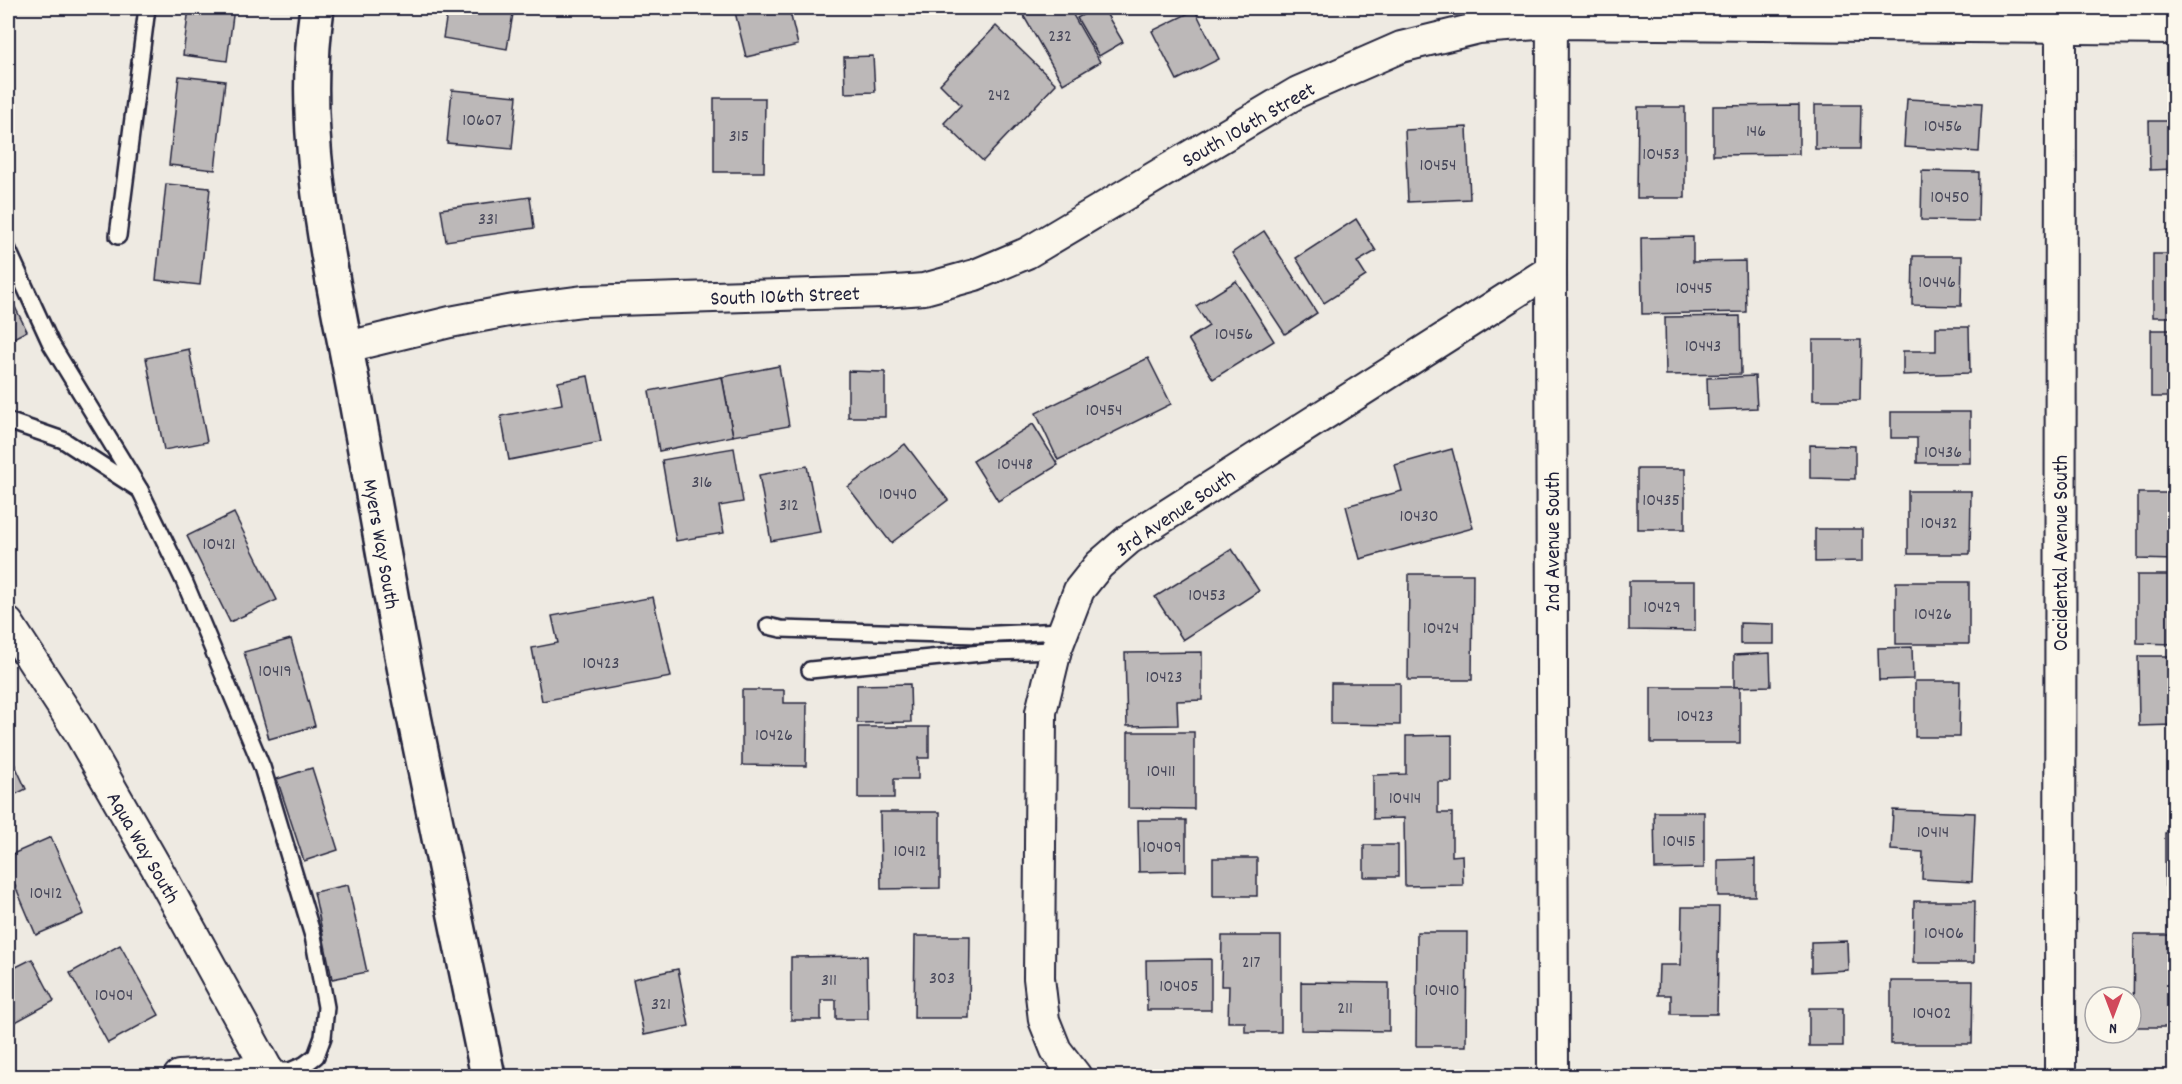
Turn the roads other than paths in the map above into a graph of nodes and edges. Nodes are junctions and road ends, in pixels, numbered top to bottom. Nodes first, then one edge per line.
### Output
1 (147, 8) edge
2 (317, 8) edge
3 (1552, 15) edge
4 (2061, 29) junction
5 (2175, 29) edge
6 (118, 236) dead end
7 (8, 250) edge
8 (1551, 270) junction
9 (346, 346) junction
10 (8, 422) edge
11 (140, 490) junction
12 (8, 623) edge
13 (768, 626) dead end
14 (1059, 641) junction
15 (810, 670) dead end
16 (270, 1074) edge
17 (179, 1077) edge
18 (488, 1077) edge
19 (1076, 1077) edge
20 (1553, 1077) edge
21 (2060, 1077) edge

1 - 6 lane
2 - 9 main road, Myers Way South
3 - 4 street, South 106th Street
3 - 8 street, 2nd Avenue South
3 - 9 street, South 106th Street
4 - 5 street, South 106th Street
4 - 21 street, Occidental Avenue South
7 - 11 lane
8 - 14 street, 3rd Avenue South
8 - 20 street, 2nd Avenue South
9 - 18 main road, Myers Way South
10 - 11 lane
11 - 16 lane
12 - 16 street, Aqua Way South
13 - 14 lane
14 - 15 lane
14 - 19 street, 3rd Avenue South
16 - 17 street

